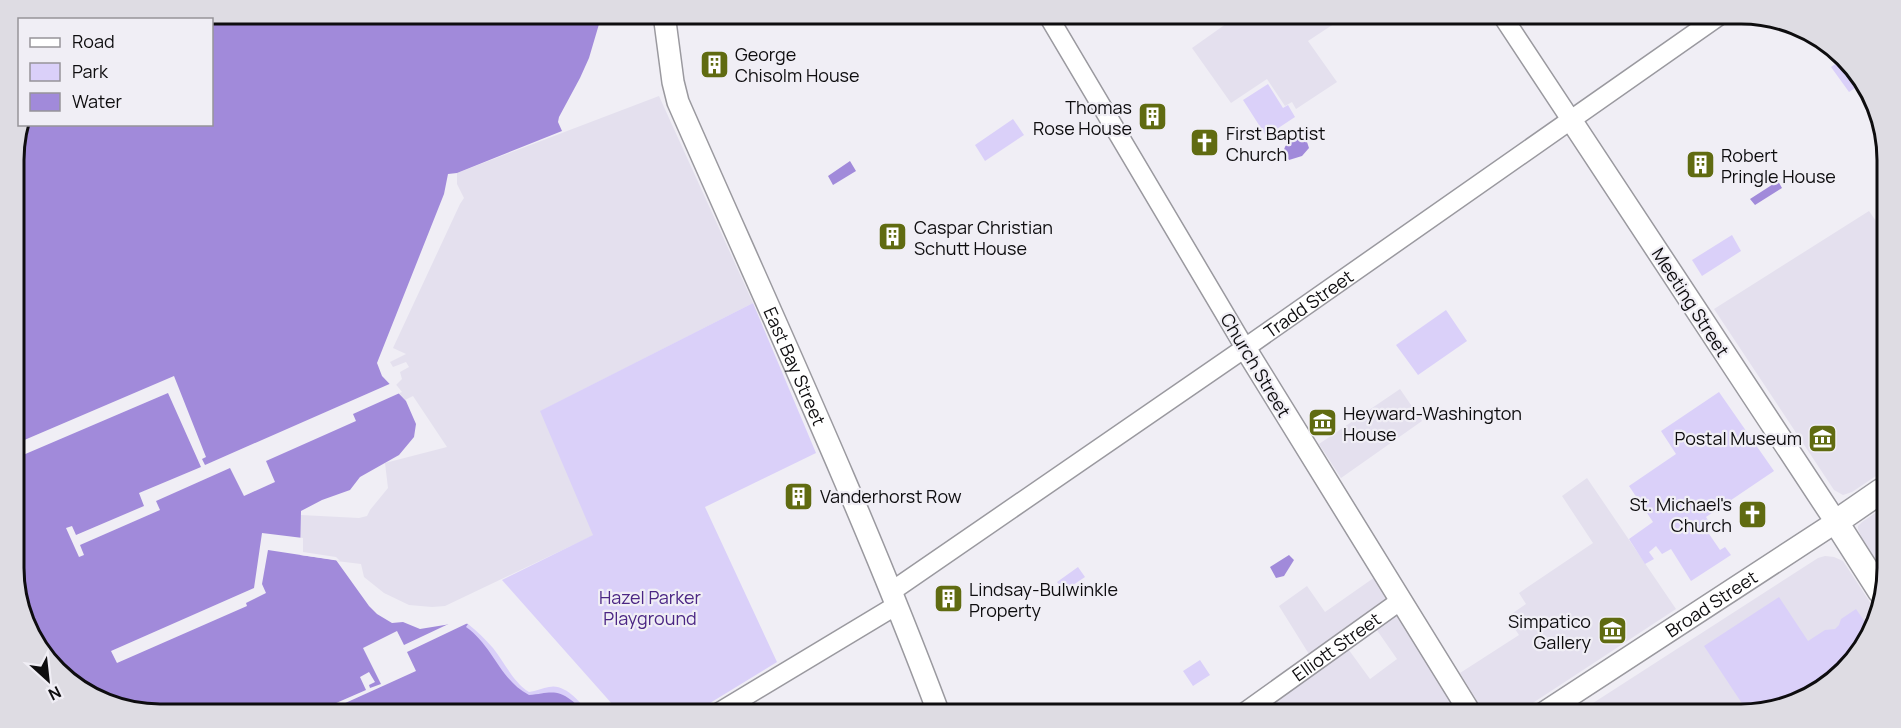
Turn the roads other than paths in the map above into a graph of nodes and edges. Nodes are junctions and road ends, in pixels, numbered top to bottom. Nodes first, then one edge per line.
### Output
1 (665, 24) edge
2 (1053, 24) edge
3 (1508, 24) edge
4 (1708, 24) edge
5 (1570, 120) junction
6 (1245, 348) junction
7 (1877, 494) edge
8 (1836, 522) junction
9 (1876, 585) edge
10 (895, 598) junction
11 (1400, 601) junction
12 (731, 704) edge
13 (935, 704) edge
14 (1256, 704) edge
15 (1465, 704) edge
16 (1557, 704) edge

1 - 10 street, East Bay Street
2 - 6 street, Church Street
3 - 5 street, Meeting Street
4 - 5 street, Tradd Street
5 - 6 street, Tradd Street
5 - 8 street, Meeting Street
6 - 10 street, Tradd Street
6 - 11 street, Church Street
7 - 8 main road, Broad Street
8 - 9 main road, Meeting Street
8 - 16 street, Broad Street
10 - 12 street, Tradd Street
10 - 13 street, East Bay Street
11 - 14 street, Elliott Street
11 - 15 street, Church Street

